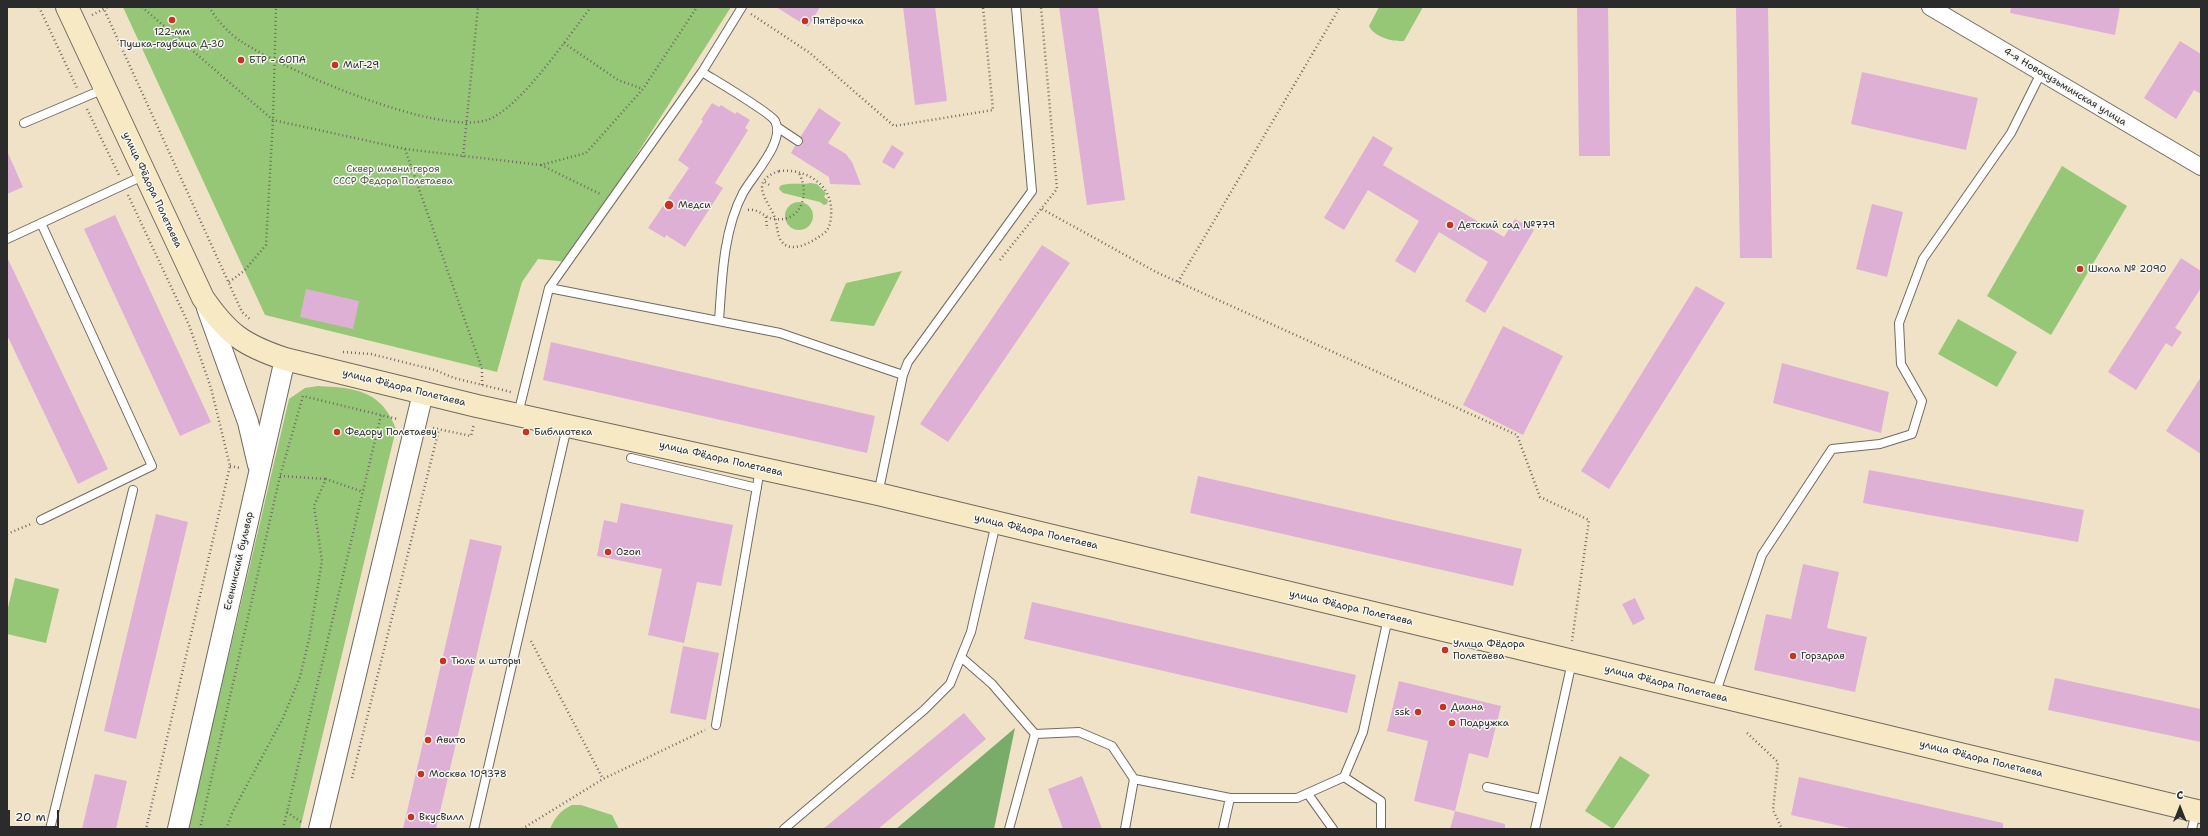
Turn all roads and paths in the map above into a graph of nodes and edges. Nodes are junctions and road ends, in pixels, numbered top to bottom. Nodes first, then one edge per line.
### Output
1 (39, 7) edge
2 (67, 7) edge
3 (108, 7) edge
4 (142, 7) edge
5 (209, 7) edge
6 (276, 7) edge
7 (478, 7) edge
8 (591, 7) edge
9 (697, 7) edge
10 (983, 7) edge
11 (1016, 7) edge
12 (1340, 7) edge
13 (1930, 7) edge
14 (104, 8) edge
15 (742, 8) edge
16 (1949, 12) edge
17 (564, 43) junction
18 (275, 60) junction
19 (702, 72) junction
20 (2041, 73) junction
21 (104, 89) junction
22 (642, 89) junction
23 (82, 99) junction
24 (274, 120) junction
25 (24, 123) dead end
26 (466, 123) junction
27 (777, 127) junction
28 (798, 141) dead end
29 (405, 149) junction
30 (464, 157) junction
31 (541, 165) junction
32 (2201, 168) edge
33 (798, 173) junction
34 (146, 175) junction
35 (124, 185) junction
36 (602, 195) dead end
37 (1042, 209) dead end
38 (736, 212) junction
39 (766, 217) junction
40 (775, 219) junction
41 (41, 223) junction
42 (767, 229) dead end
43 (7, 239) edge
44 (229, 282) junction
45 (1178, 282) junction
46 (549, 288) junction
47 (203, 298) junction
48 (252, 321) dead end
49 (719, 321) junction
50 (340, 352) dead end
51 (285, 359) junction
52 (903, 375) junction
53 (482, 385) junction
54 (423, 393) junction
55 (520, 404) junction
56 (477, 406) junction
57 (381, 415) junction
58 (415, 424) junction
59 (568, 425) junction
60 (439, 429) junction
61 (631, 458) dead end
62 (259, 471) junction
63 (280, 476) junction
64 (758, 478) junction
65 (326, 479) junction
66 (133, 490) dead end
67 (363, 492) junction
68 (878, 494) junction
69 (41, 520) joint
70 (996, 523) junction
71 (7, 534) edge
72 (1388, 617) junction
73 (521, 624) junction
74 (1564, 639) dead end
75 (1575, 648) junction
76 (961, 657) junction
77 (1715, 695) junction
78 (716, 725) joint
79 (1747, 733) dead end
80 (1035, 734) junction
81 (1344, 777) junction
82 (603, 779) junction
83 (1134, 779) junction
84 (351, 783) dead end
85 (1487, 787) dead end
86 (1308, 794) junction
87 (1230, 798) junction
88 (1541, 799) junction
89 (287, 812) junction
90 (2196, 817) edge
91 (312, 827) edge
92 (50, 829) edge
93 (146, 829) edge
94 (178, 829) edge
95 (200, 829) edge
96 (226, 829) edge
97 (283, 829) edge
98 (474, 829) edge
99 (522, 829) edge
100 (784, 829) edge
101 (1009, 829) edge
102 (1125, 829) edge
103 (1223, 829) edge
104 (1333, 829) edge
105 (1381, 829) edge
106 (1535, 829) edge
107 (1782, 829) edge

1 - 23 path
2 - 21 main road, улица Фёдора Полетаева
3 - 14 path
4 - 24 path
5 - 18 path
6 - 18 path
7 - 26 path
8 - 17 path
9 - 22 path
10 - 15 path
11 - 52 lane
12 - 45 path
13 - 16 street, 4-я Новокузьминская улица
14 - 44 path
15 - 19 lane
16 - 20 street, 4-я Новокузьминская улица
17 - 22 path
17 - 26 path
18 - 24 path
18 - 26 path
19 - 27 lane
19 - 46 lane
20 - 32 street, 4-я Новокузьминская улица
20 - 77 lane
21 - 23 lane
21 - 34 main road, улица Фёдора Полетаева
22 - 31 path
23 - 25 lane
23 - 35 path
24 - 29 path
24 - 44 path
26 - 30 path
27 - 28 lane
27 - 38 lane
29 - 30 path
29 - 53 path
30 - 31 path
31 - 36 path
33 - 40 path
33 - 40 path
33 - 40 path
34 - 35 lane
34 - 47 main road, улица Фёдора Полетаева
35 - 41 lane
35 - 93 path
37 - 45 path
38 - 39 path
38 - 49 lane
39 - 40 path
39 - 42 path
41 - 43 lane
41 - 69 lane
44 - 48 path
45 - 75 path
46 - 49 lane
46 - 55 lane
47 - 51 main road, улица Фёдора Полетаева
47 - 62 street, Есенинский бульвар
49 - 52 lane
50 - 53 path
51 - 54 main road, улица Фёдора Полетаева
51 - 62 street
52 - 68 lane
53 - 55 path
53 - 56 path
54 - 56 main road, улица Фёдора Полетаева
54 - 58 street
55 - 56 main road, улица Фёдора Полетаева
55 - 59 main road, улица Фёдора Полетаева
56 - 60 path
57 - 58 path
57 - 63 path
57 - 67 path
58 - 60 path
58 - 91 street
59 - 64 main road, улица Фёдора Полетаева
59 - 73 lane
60 - 84 path
61 - 64 lane
62 - 94 street, Есенинский бульвар
63 - 65 path
63 - 95 path
64 - 68 main road, улица Фёдора Полетаева
64 - 78 lane
65 - 67 path
65 - 96 path
66 - 92 lane
67 - 89 path
68 - 70 main road, улица Фёдора Полетаева
69 - 71 path
70 - 72 main road, улица Фёдора Полетаева
70 - 76 lane
72 - 75 main road, улица Фёдора Полетаева
72 - 81 lane
73 - 82 path
73 - 98 lane
74 - 75 path
75 - 77 main road, улица Фёдора Полетаева
75 - 88 lane
76 - 80 lane
76 - 100 lane
77 - 90 main road, улица Фёдора Полетаева
78 - 82 path
79 - 107 path
80 - 83 lane
80 - 101 lane
81 - 86 lane
81 - 105 lane
82 - 99 path
83 - 87 lane
83 - 102 lane
85 - 88 lane
86 - 87 lane
86 - 104 lane
87 - 103 lane
88 - 106 lane
89 - 91 path
89 - 97 path

